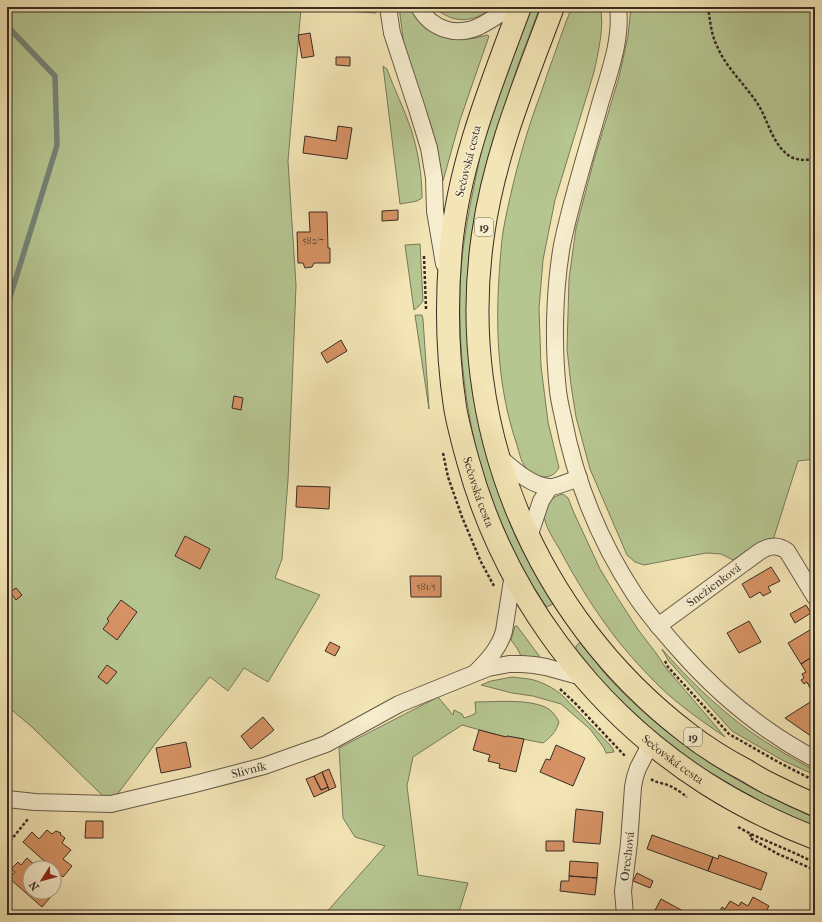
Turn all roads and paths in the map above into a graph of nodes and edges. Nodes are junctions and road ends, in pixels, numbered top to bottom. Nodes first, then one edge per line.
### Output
1 (388, 7) edge
2 (419, 7) edge
3 (511, 7) edge
4 (520, 7) edge
5 (553, 7) edge
6 (618, 7) edge
7 (708, 7) edge
8 (815, 159) edge
9 (448, 287) junction
10 (497, 455) junction
11 (578, 478) junction
12 (550, 487) junction
13 (529, 538) junction
14 (513, 574) junction
15 (815, 597) edge
16 (662, 630) junction
17 (475, 673) junction
18 (586, 678) junction
19 (651, 743) junction
20 (815, 759) edge
21 (815, 781) edge
22 (7, 799) edge
23 (36, 802) junction
24 (815, 805) edge
25 (751, 834) dead end
26 (815, 838) edge
27 (7, 845) edge
28 (815, 870) edge
29 (625, 915) edge

1 - 9 street
2 - 3 street
4 - 9 main road, Sečovská cesta / 19
5 - 10 main road, 19
6 - 11 street
7 - 8 path
9 - 14 main road, Sečovská cesta / 19
10 - 12 street
10 - 13 main road, 19
11 - 12 street
11 - 16 street
12 - 13 street
13 - 24 main road, 19
14 - 17 street
14 - 18 main road, Sečovská cesta / 19
15 - 16 street, Snežienková
16 - 20 street
16 - 21 path
17 - 18 street, Slivník
17 - 23 street, Slivník
18 - 19 main road, Sečovská cesta / 19
19 - 26 main road, Sečovská cesta / 19
19 - 29 street, Orechová
22 - 23 street, Slivník
23 - 27 path
25 - 28 path

